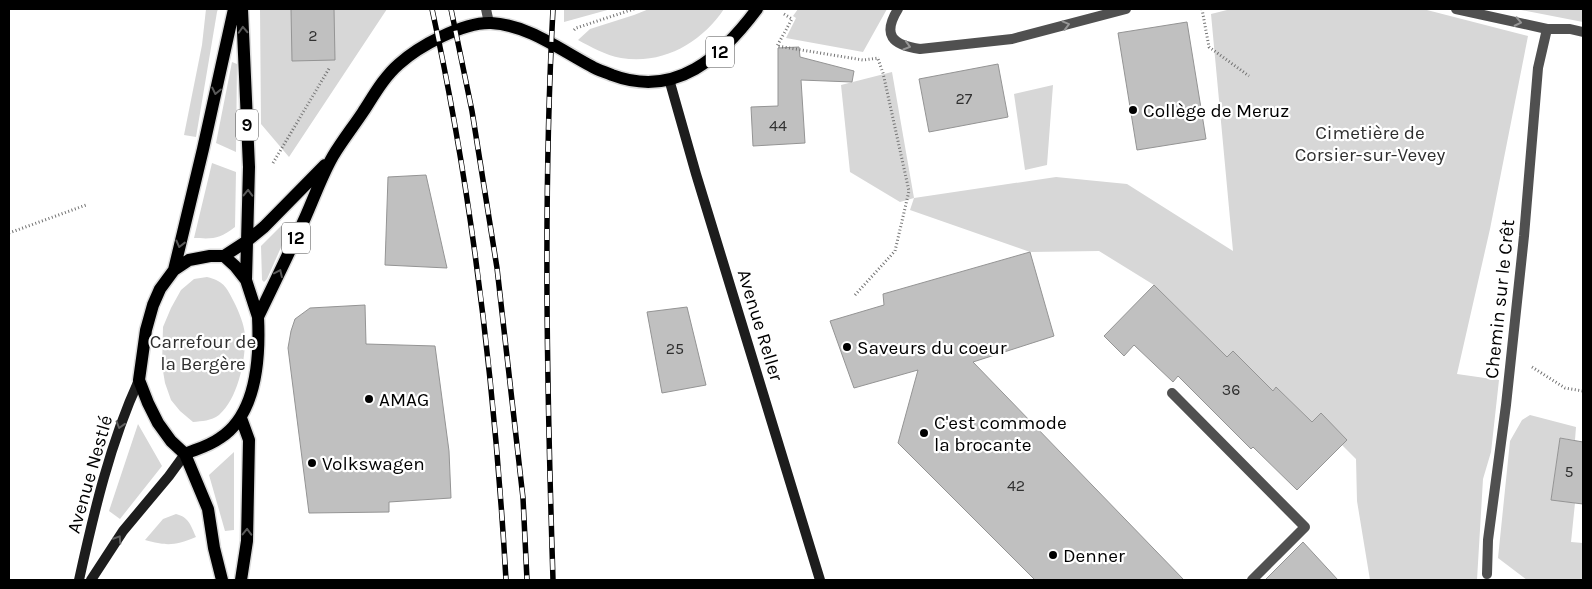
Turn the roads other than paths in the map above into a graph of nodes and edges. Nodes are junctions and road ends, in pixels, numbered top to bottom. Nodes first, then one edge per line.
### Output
1 (234, 9) edge
2 (242, 9) edge
3 (486, 9) edge
4 (757, 9) edge
5 (898, 9) edge
6 (1126, 9) edge
7 (1456, 9) edge
8 (489, 23) junction
9 (1547, 29) junction
10 (1583, 32) edge
11 (669, 79) junction
12 (332, 158) junction
13 (247, 241) junction
14 (224, 256) junction
15 (174, 270) junction
16 (246, 280) junction
17 (258, 317) junction
18 (139, 380) junction
19 (1172, 393) dead end
20 (241, 418) junction
21 (185, 454) junction
22 (1486, 574) dead end
23 (79, 580) edge
24 (91, 580) edge
25 (222, 580) edge
26 (241, 580) edge
27 (820, 580) edge
28 (1252, 580) edge

1 -> 15 main road, 9
13 -> 2 main road, 9
3 - 8 street
4 - 11 main road, 12
5 -> 6 street
7 -> 9 street
8 - 11 main road, 12
8 - 12 main road, 12
9 - 10 street
9 - 22 street, Chemin sur le Crêt
11 - 27 street, Avenue Reller
12 - 13 main road, 12
17 -> 12 main road, 12
13 - 14 main road, 12
13 - 16 main road, 9
14 - 15 main road
14 - 16 main road
15 - 18 main road
16 - 17 main road
17 - 20 main road
18 - 21 main road
18 -> 23 street, Avenue Nestlé
19 - 28 street
20 - 21 main road
26 -> 20 main road
24 -> 21 street
21 - 25 main road

